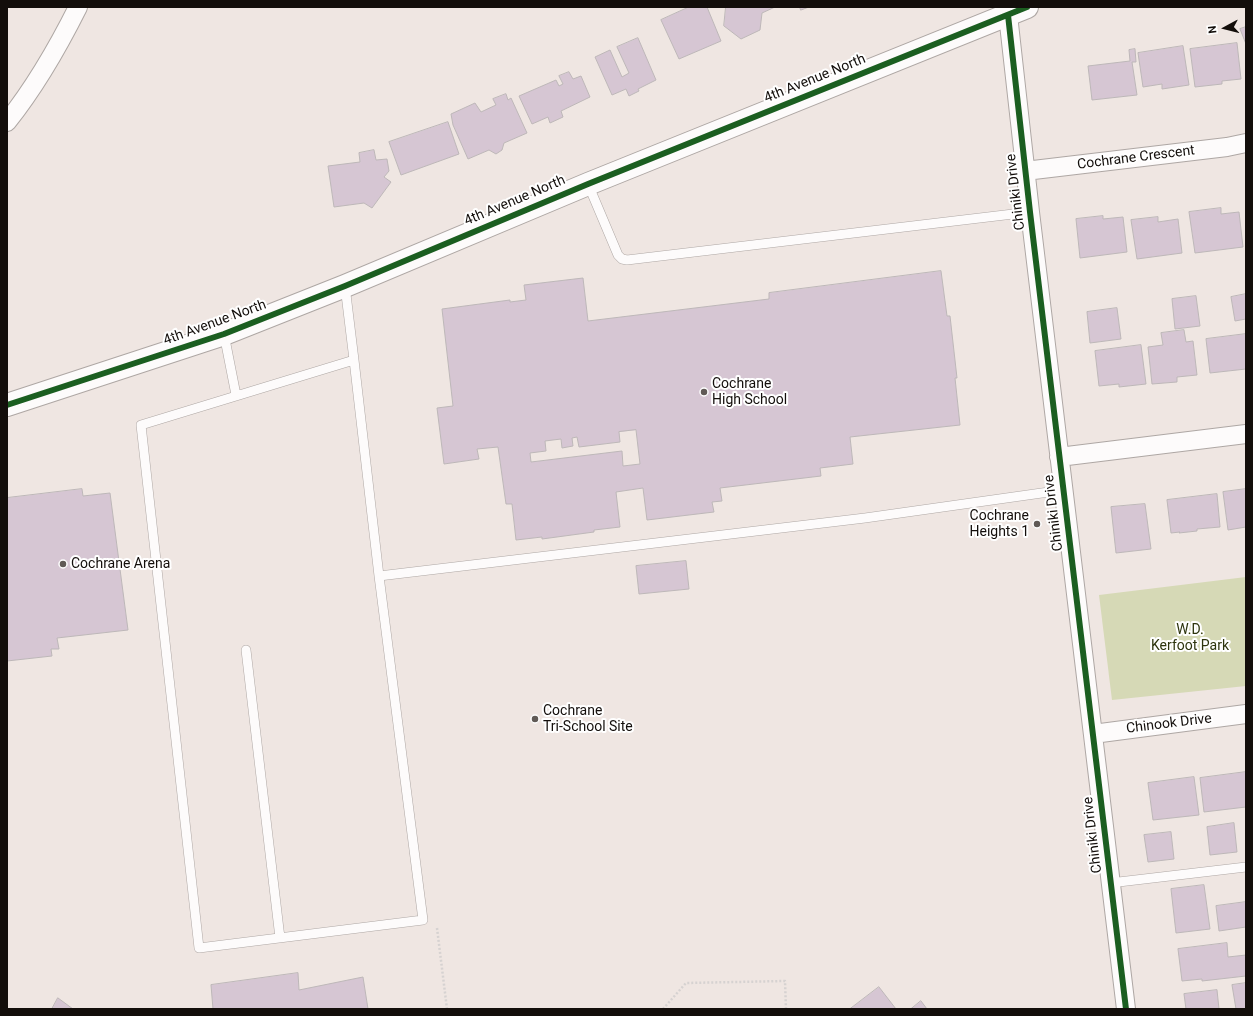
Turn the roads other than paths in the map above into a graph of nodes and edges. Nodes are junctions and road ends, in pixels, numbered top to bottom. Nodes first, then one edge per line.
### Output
1 (78, 7) edge
2 (1018, 11) edge
3 (7, 122) edge
4 (1246, 143) edge
5 (1025, 171) junction
6 (588, 184) junction
7 (1030, 212) junction
8 (345, 286) junction
9 (224, 334) junction
10 (354, 360) junction
11 (236, 395) junction
12 (7, 405) edge
13 (1246, 434) edge
14 (1059, 457) junction
15 (1063, 490) junction
16 (379, 576) junction
17 (246, 650) dead end
18 (1246, 714) edge
19 (1093, 734) junction
20 (1246, 867) edge
21 (1110, 883) junction
22 (280, 938) junction
23 (1126, 1009) edge

1 - 3 street
2 - 5 street, Chiniki Drive
2 - 6 street, 4th Avenue North
4 - 5 street, Cochrane Crescent
5 - 7 street, Chiniki Drive
6 - 7 lane
6 - 8 street, 4th Avenue North
7 - 14 street, Chiniki Drive
8 - 9 street, 4th Avenue North
8 - 10 lane
9 - 11 lane
9 - 12 street, 4th Avenue North
10 - 11 lane
10 - 16 lane
11 - 22 lane
13 - 14 street
14 - 15 street, Chiniki Drive
15 - 16 lane
15 - 19 street, Chiniki Drive
16 - 22 lane
17 - 22 lane
18 - 19 street, Chinook Drive
19 - 21 street, Chiniki Drive
20 - 21 lane
21 - 23 street, Chiniki Drive

